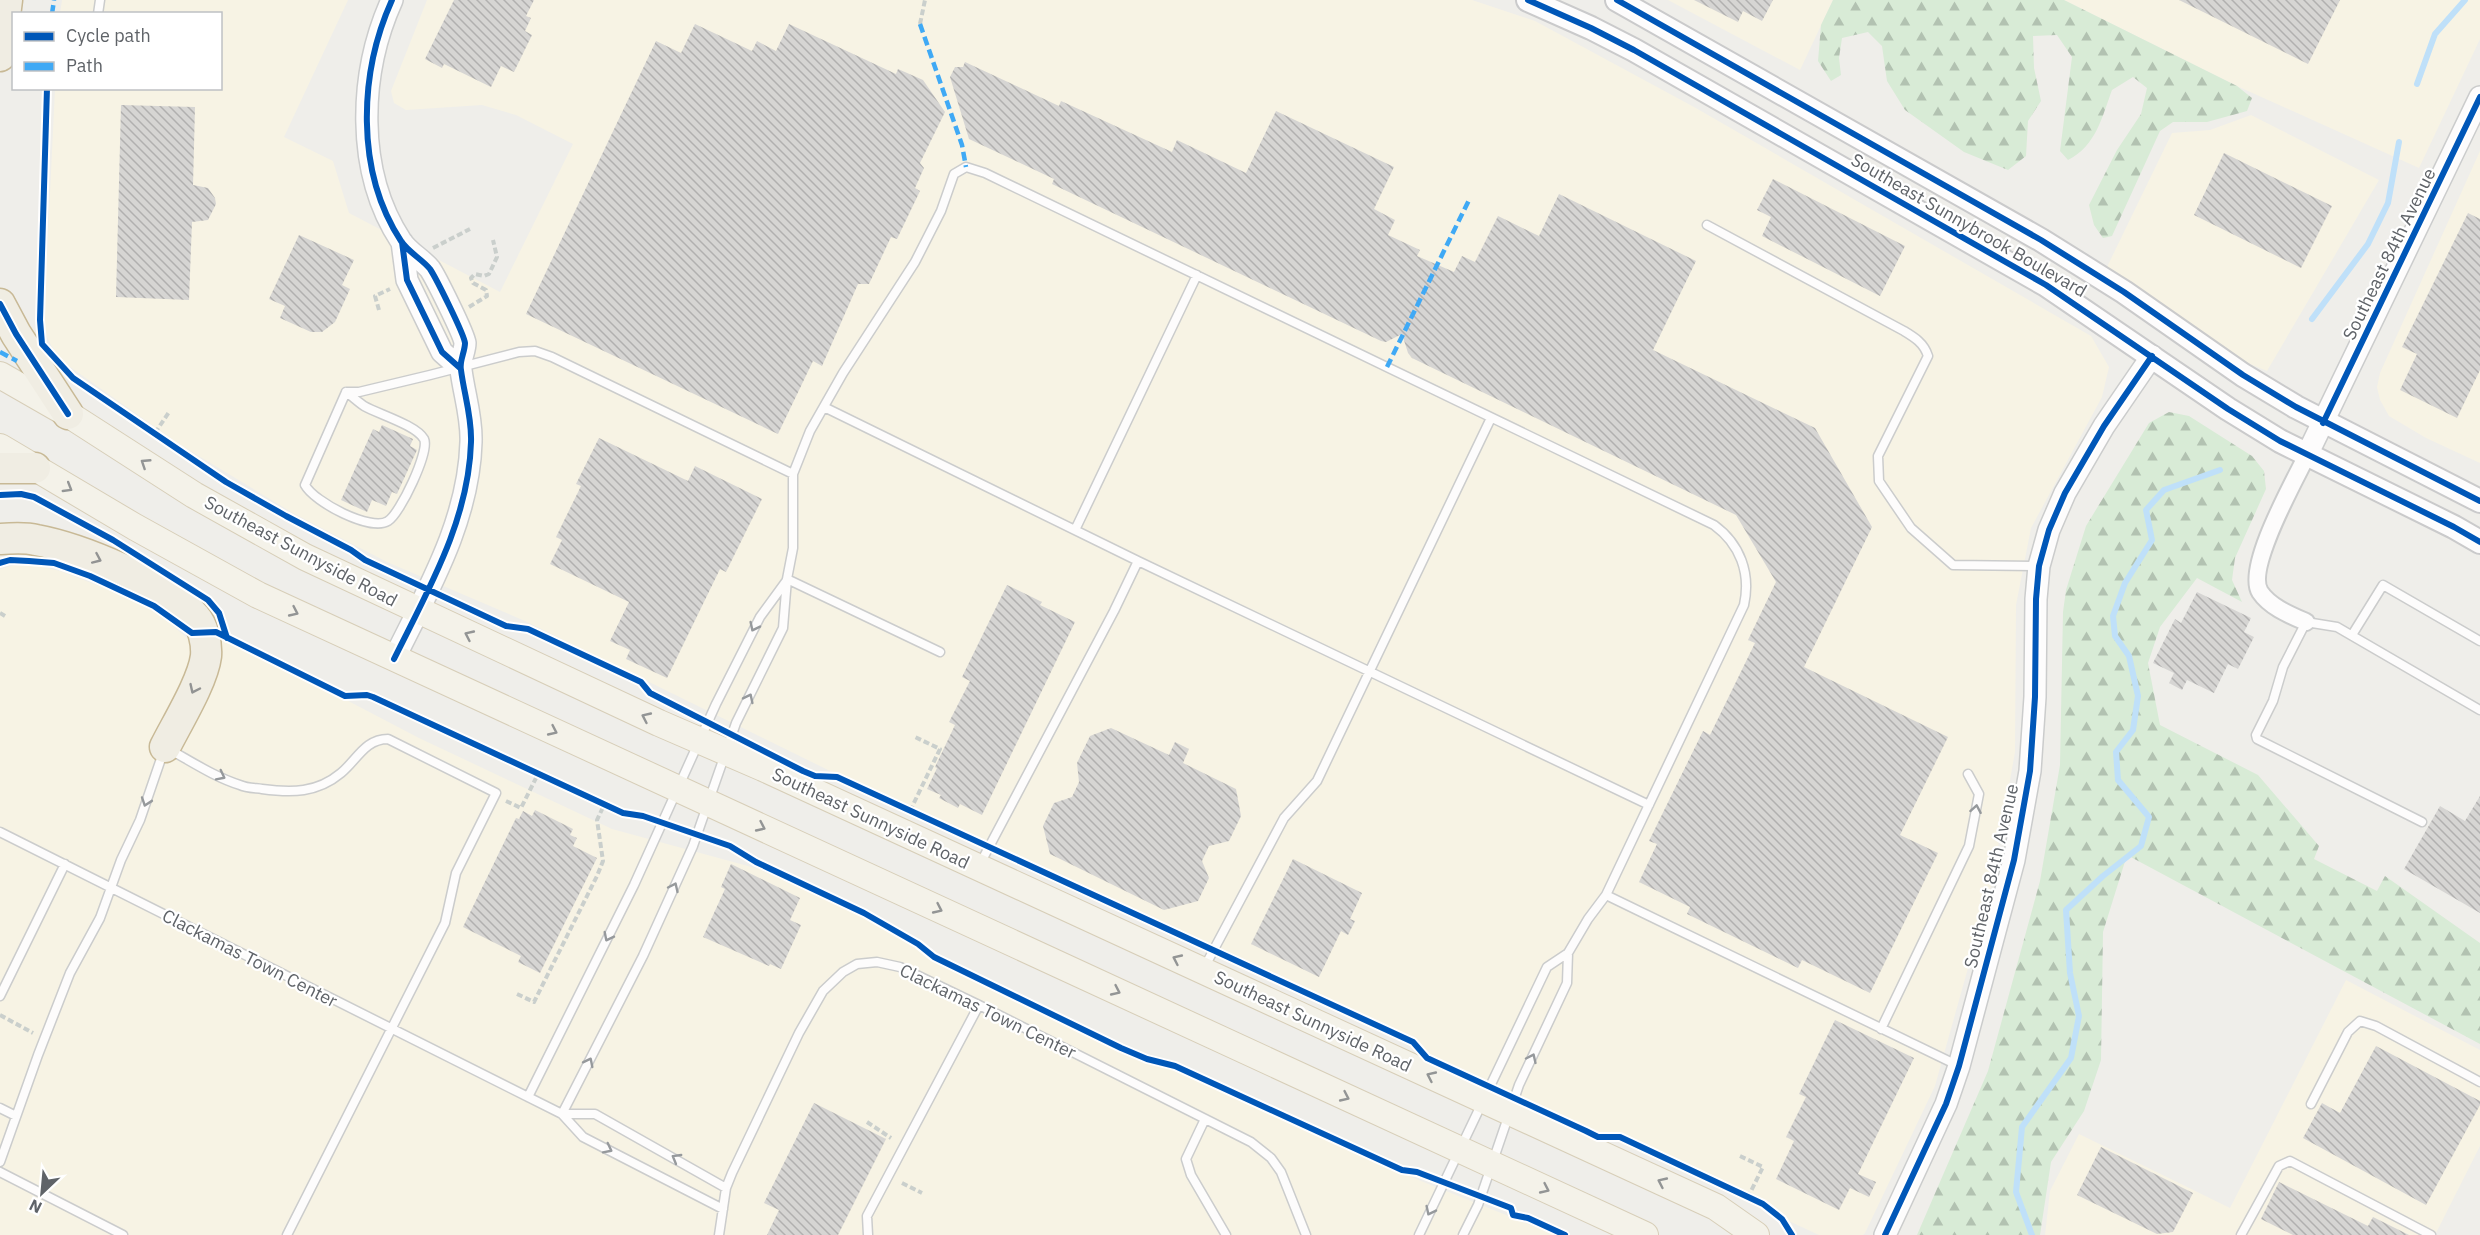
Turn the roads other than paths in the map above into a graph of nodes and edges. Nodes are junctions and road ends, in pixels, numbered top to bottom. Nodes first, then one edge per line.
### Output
1 (7, 0) edge
2 (392, 0) edge
3 (1528, 0) edge
4 (1617, 0) edge
5 (0, 56) edge
6 (2480, 97) edge
7 (1707, 225) dead end
8 (408, 249) junction
9 (1197, 275) junction
10 (0, 304) edge
11 (2152, 356) junction
12 (460, 368) junction
13 (0, 375) edge
14 (346, 392) junction
15 (824, 406) junction
16 (68, 414) junction
17 (1491, 418) junction
18 (2323, 423) junction
19 (0, 447) edge
20 (2307, 455) junction
21 (0, 468) edge
22 (35, 468) junction
23 (794, 474) junction
24 (2480, 501) edge
25 (1075, 530) junction
26 (0, 539) edge
27 (2480, 542) edge
28 (1138, 561) junction
29 (2039, 566) junction
30 (787, 579) junction
31 (418, 611) junction
32 (2306, 622) junction
33 (2352, 635) junction
34 (2480, 641) edge
35 (940, 652) dead end
36 (394, 659) junction
37 (1370, 671) junction
38 (2480, 710) edge
39 (699, 741) junction
40 (165, 747) junction
41 (726, 752) junction
42 (1968, 774) dead end
43 (677, 789) junction
44 (708, 803) junction
45 (1649, 805) junction
46 (2422, 822) dead end
47 (0, 832) edge
48 (65, 864) junction
49 (979, 867) junction
50 (111, 887) junction
51 (1606, 895) junction
52 (1568, 953) junction
53 (1203, 971) junction
54 (0, 996) edge
55 (979, 1005) junction
56 (390, 1028) junction
57 (1881, 1029) junction
58 (1959, 1066) junction
59 (2480, 1082) edge
60 (528, 1097) junction
61 (1484, 1100) junction
62 (2311, 1104) dead end
63 (0, 1108) edge
64 (1510, 1112) junction
65 (562, 1114) junction
66 (16, 1116) junction
67 (1205, 1119) junction
68 (1460, 1150) junction
69 (0, 1162) edge
70 (1492, 1164) junction
71 (0, 1172) edge
72 (726, 1188) junction
73 (723, 1209) junction
74 (123, 1235) edge
75 (287, 1235) edge
76 (719, 1235) edge
77 (868, 1235) edge
78 (1226, 1235) edge
79 (1306, 1235) edge
80 (1419, 1235) edge
81 (1463, 1235) edge
82 (1645, 1235) edge
83 (1756, 1235) edge
84 (1885, 1235) edge
85 (2241, 1235) edge
86 (2431, 1235) edge

1 - 5 highway
2 - 8 street
3 - 11 main road, Southeast Sunnybrook Boulevard
4 - 18 main road, Southeast Sunnybrook Boulevard
6 - 18 street, Southeast 84th Avenue
7 - 29 lane
8 - 12 street
8 - 12 street
9 - 15 lane
9 - 17 lane
9 - 25 lane
10 - 16 highway
11 - 20 main road, Southeast Sunnybrook Boulevard
11 - 29 street, Southeast 84th Avenue
12 - 14 lane
12 - 23 lane
12 - 31 street
13 - 16 main road, Southeast Sunnyside Road
14 - 14 lane
15 - 23 lane
15 - 25 lane
31 -> 16 main road, Southeast Sunnyside Road
17 - 37 lane
17 - 45 lane
18 - 20 street, Southeast 84th Avenue
18 - 24 main road, Southeast Sunnybrook Boulevard
19 - 22 main road
20 - 27 main road, Southeast Sunnybrook Boulevard
20 - 32 street, Southeast 84th Avenue
21 - 22 highway
22 -> 36 main road
23 - 30 lane
25 - 28 lane
26 -> 40 highway
28 - 37 lane
28 - 49 lane
29 - 58 street, Southeast 84th Avenue
30 - 35 lane
30 -> 39 lane
41 -> 30 lane
31 - 36 street
39 -> 31 main road, Southeast Sunnyside Road
32 - 33 lane
32 - 46 lane
33 - 34 lane
33 - 38 lane
36 -> 43 main road
37 - 45 lane
37 - 53 lane
39 - 41 main road, Southeast Sunnyside Road
39 - 43 lane
40 -> 50 lane
40 -> 56 lane
41 - 44 lane
41 - 49 main road, Southeast Sunnyside Road
57 -> 42 lane
43 - 44 main road
43 -> 60 lane
65 -> 44 lane
44 -> 68 main road
45 - 51 lane
47 - 48 lane, Clackamas Town Center
48 - 50 lane, Clackamas Town Center
48 - 54 lane
53 -> 49 main road, Southeast Sunnyside Road
50 - 56 lane, Clackamas Town Center
50 - 66 lane
51 - 52 lane
51 - 57 lane
52 - 61 lane
64 -> 52 lane
61 -> 53 main road, Southeast Sunnyside Road
55 - 67 lane, Clackamas Town Center
55 - 72 lane, Clackamas Town Center
55 - 77 lane
56 - 60 lane, Clackamas Town Center
56 - 75 lane
57 - 58 lane
58 - 84 street, Southeast 84th Avenue
59 - 62 lane
60 - 65 lane, Clackamas Town Center
61 - 64 main road, Southeast Sunnyside Road
61 - 68 lane
63 - 66 lane
64 - 70 lane
83 -> 64 main road, Southeast Sunnyside Road
72 -> 65 lane, Clackamas Town Center
65 -> 73 lane, Clackamas Town Center
66 - 69 lane
67 - 78 lane
67 - 79 lane, Clackamas Town Center
68 - 70 main road
68 -> 80 lane
70 - 81 lane
70 -> 82 main road
71 - 74 lane
72 - 73 lane, Clackamas Town Center
73 - 76 lane, Clackamas Town Center
85 - 86 lane

